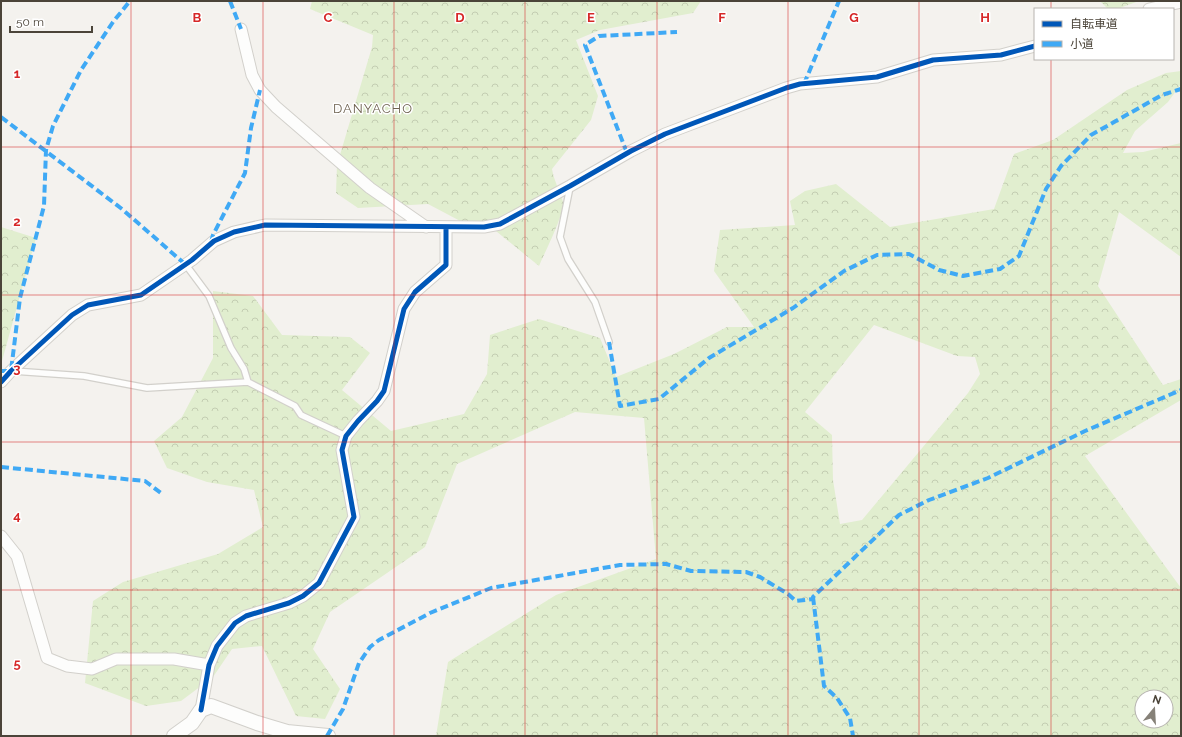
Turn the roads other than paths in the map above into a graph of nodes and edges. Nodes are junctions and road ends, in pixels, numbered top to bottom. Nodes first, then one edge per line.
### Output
1 (1181, 2) edge
2 (1154, 8) edge
3 (241, 29) dead end
4 (1034, 46) edge
5 (570, 186) junction
6 (426, 227) junction
7 (446, 227) junction
8 (186, 265) junction
9 (608, 342) dead end
10 (11, 371) junction
11 (1, 382) edge
12 (248, 382) junction
13 (346, 436) junction
14 (1, 536) edge
15 (209, 665) junction
16 (201, 710) junction
17 (174, 736) edge
18 (328, 736) edge

1 - 2 street
3 - 6 street
4 - 5 street
5 - 7 street
5 - 9 lane
6 - 7 street
6 - 8 street
7 - 13 street
8 - 10 street
8 - 12 lane
10 - 11 street
10 - 12 lane
12 - 13 lane
13 - 15 street
14 - 15 street
15 - 16 street
16 - 17 street
16 - 18 street

